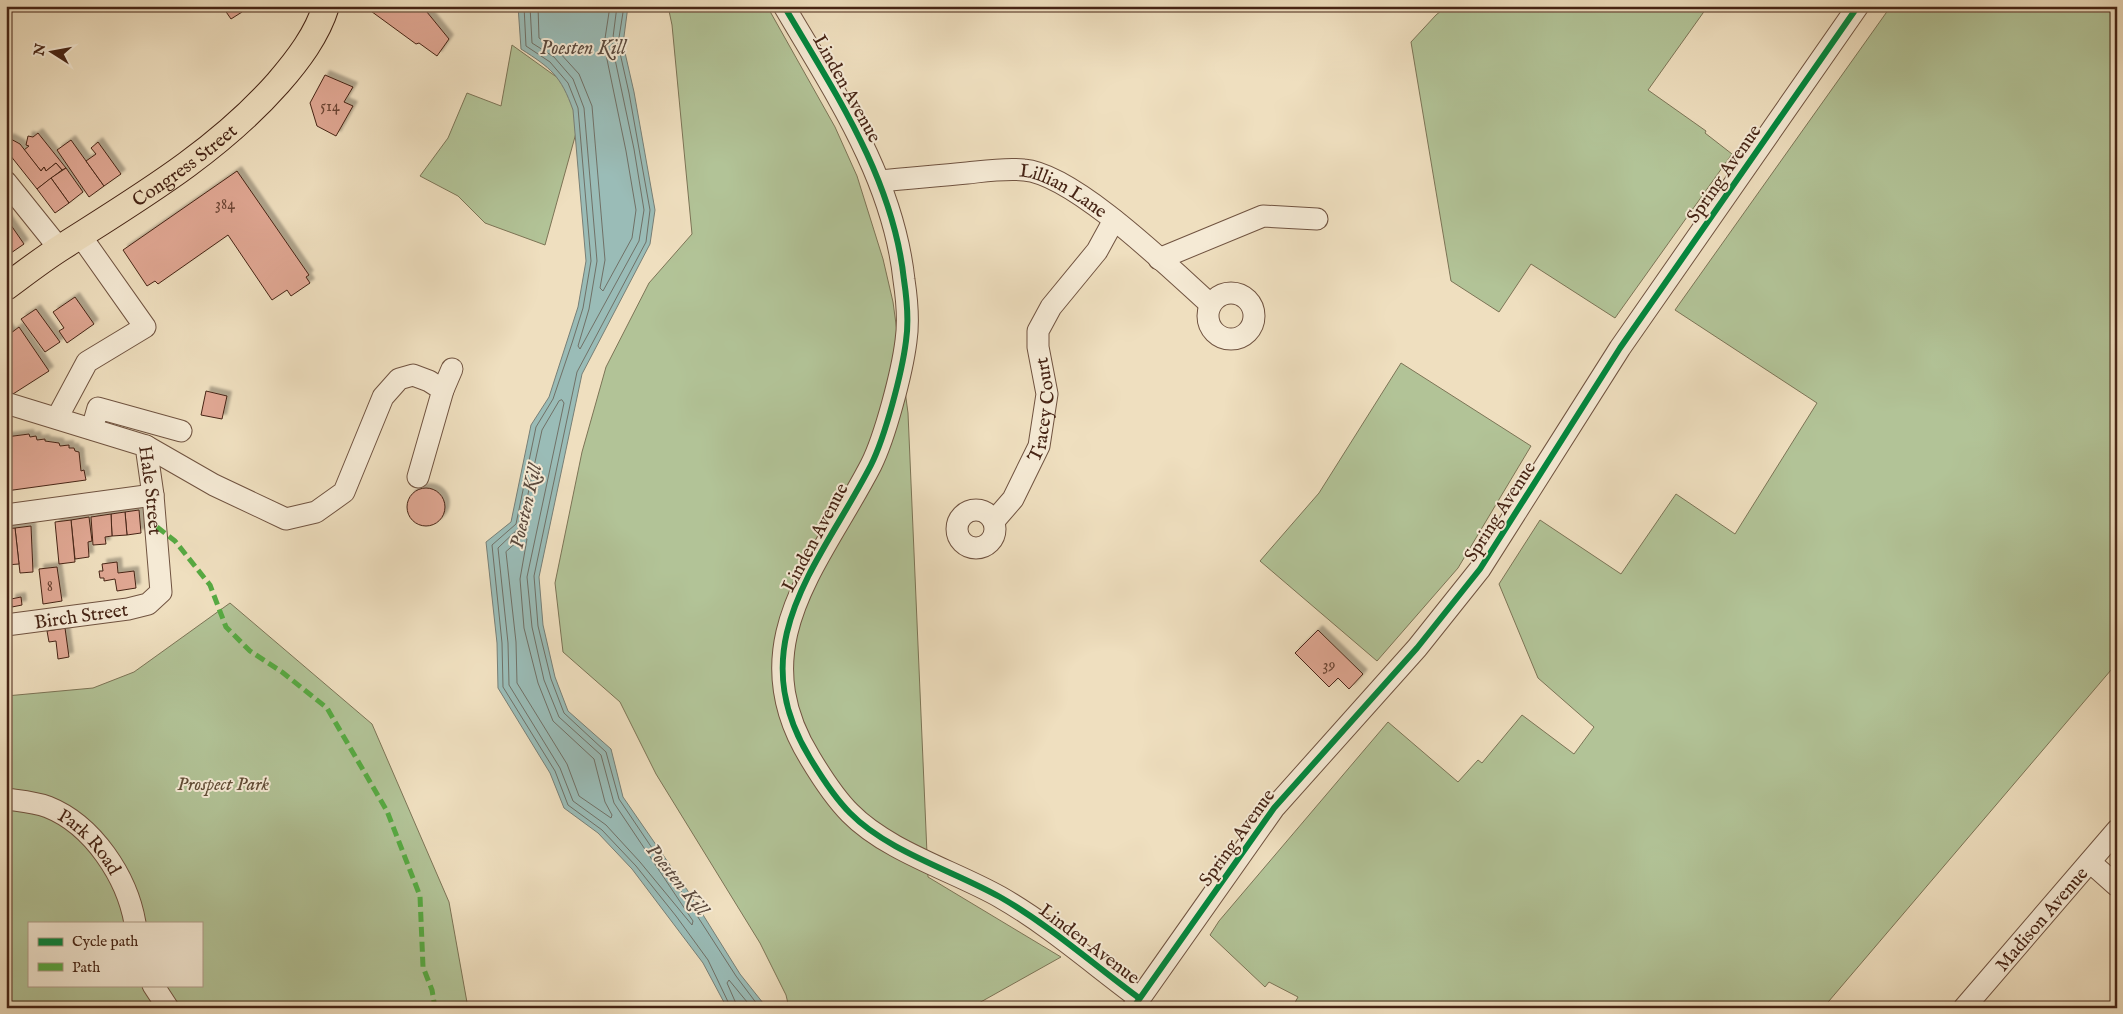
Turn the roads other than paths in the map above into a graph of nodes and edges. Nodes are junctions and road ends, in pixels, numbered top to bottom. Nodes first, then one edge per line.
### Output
1 (326, 6) edge
2 (784, 6) edge
3 (1858, 6) edge
4 (880, 181) junction
5 (6, 182) edge
6 (1317, 218) dead end
7 (1114, 220) junction
8 (70, 242) junction
9 (1159, 259) junction
10 (6, 286) edge
11 (1210, 304) dead end
12 (452, 369) dead end
13 (443, 390) junction
14 (6, 403) edge
15 (57, 418) junction
16 (181, 432) dead end
17 (97, 434) junction
18 (146, 446) junction
19 (418, 477) dead end
20 (154, 495) junction
21 (6, 516) edge
22 (994, 521) dead end
23 (152, 599) joint
24 (6, 625) edge
25 (6, 799) edge
26 (2117, 830) edge
27 (2090, 862) junction
28 (2117, 886) edge
29 (135, 922) edge
30 (154, 986) edge
31 (1136, 1003) edge
32 (168, 1008) edge
33 (1964, 1008) edge

1 - 8 main road, Congress Street
2 - 4 street, Linden Avenue
3 - 31 street, Spring Avenue
4 - 7 street, Lillian Lane
4 - 31 street, Linden Avenue
5 - 8 street
6 - 9 street
7 - 9 street, Lillian Lane
7 - 22 street, Tracey Court
8 - 10 main road, Congress Street
8 - 15 street
9 - 11 street, Lillian Lane
12 - 13 street
13 - 18 street
13 - 19 street
14 - 15 street, Hale Street
15 - 17 street, Hale Street
16 - 17 street
17 - 18 street, Hale Street
18 - 20 street, Hale Street
20 - 21 street
20 - 23 street, Hale Street
23 - 24 street, Birch Street
25 - 29 street, Park Road
26 - 27 street, Madison Avenue
27 - 28 street
27 - 33 street, Madison Avenue
30 - 32 street

